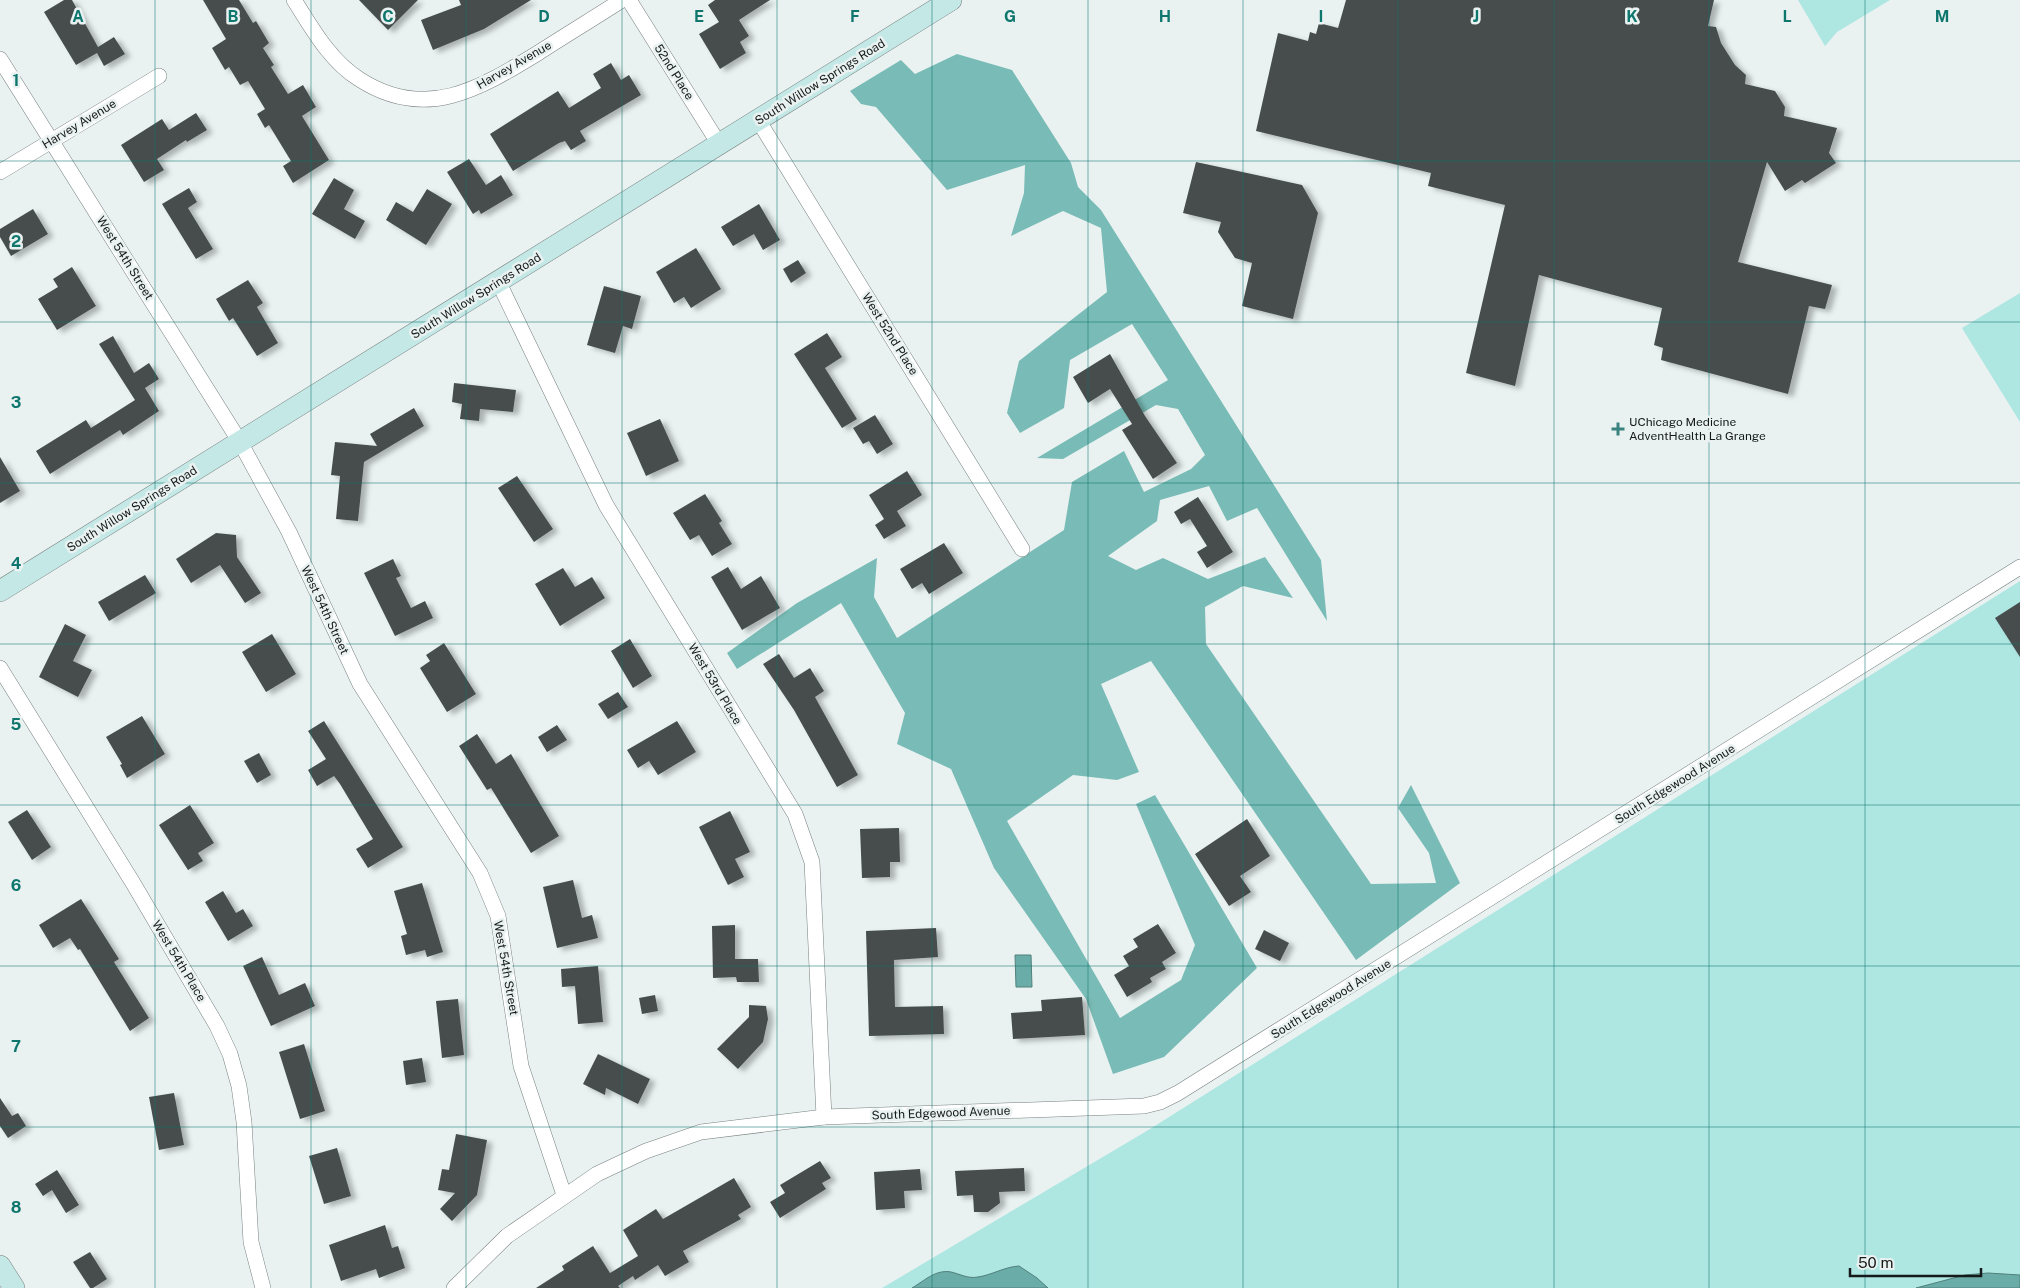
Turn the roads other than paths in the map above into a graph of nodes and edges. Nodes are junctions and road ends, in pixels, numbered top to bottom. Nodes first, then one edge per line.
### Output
1 (294, 0) edge
2 (622, 0) edge
3 (629, 0) edge
4 (952, 0) edge
5 (0, 59) edge
6 (159, 76) dead end
7 (758, 120) junction
8 (50, 141) junction
9 (719, 144) junction
10 (0, 172) edge
11 (498, 281) junction
12 (240, 442) junction
13 (1022, 548) dead end
14 (2020, 567) edge
15 (0, 591) edge
16 (0, 668) edge
17 (824, 1117) junction
18 (564, 1195) junction
19 (0, 1266) edge
20 (14, 1288) edge
21 (263, 1288) edge
22 (454, 1288) edge

1 - 2 street, Harvey Avenue
3 - 9 street, 52nd Place
4 - 7 street, South Willow Springs Road
5 - 8 street, West 54th Street
6 - 8 street, Harvey Avenue
7 - 9 street, South Willow Springs Road
7 - 13 street, West 52nd Place
8 - 10 street, Harvey Avenue
8 - 12 street, West 54th Street
9 - 11 street, South Willow Springs Road
11 - 12 street, South Willow Springs Road
11 - 17 street, West 53rd Place
12 - 15 street, South Willow Springs Road
12 - 18 street, West 54th Street
14 - 17 street, South Edgewood Avenue
16 - 21 street, West 54th Place
17 - 18 street, South Edgewood Avenue
18 - 22 street, South Edgewood Avenue
19 - 20 street

